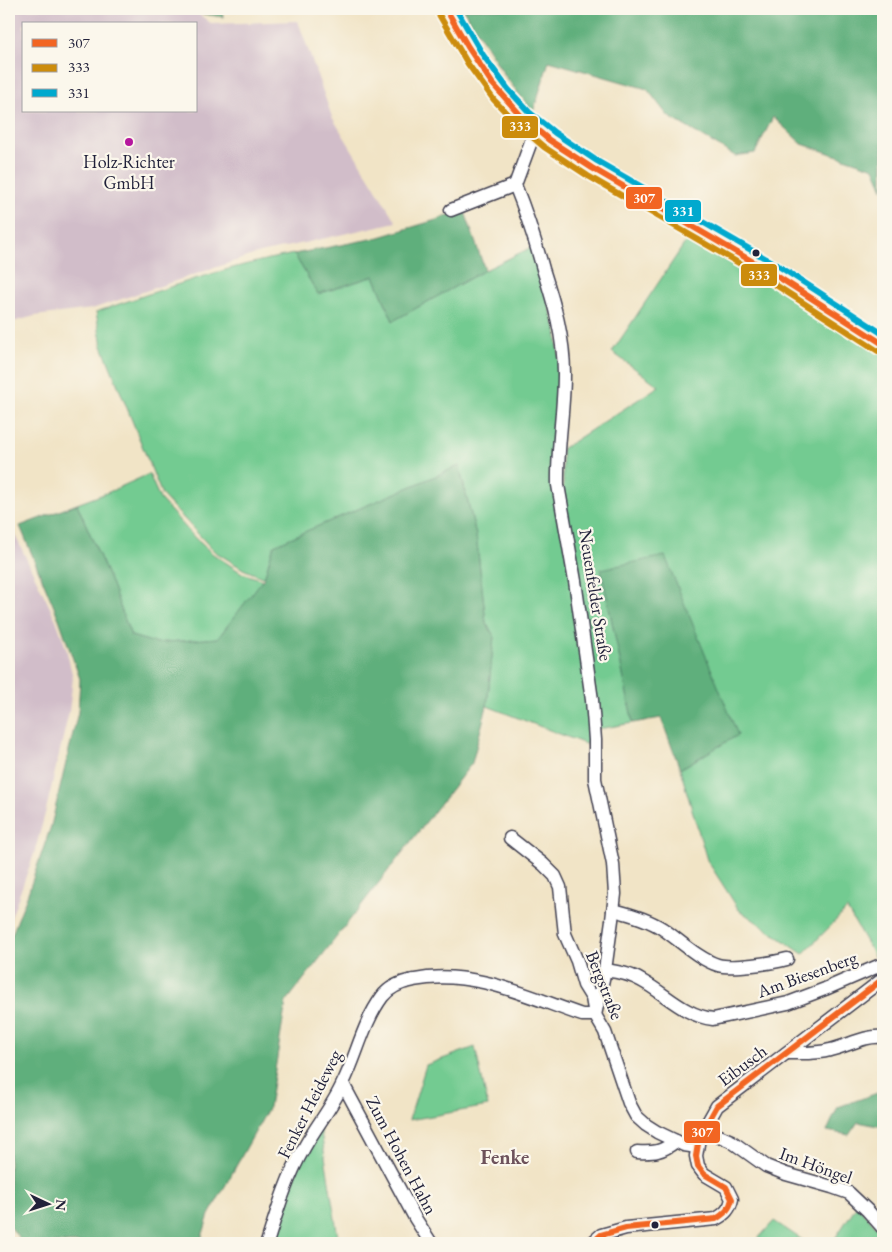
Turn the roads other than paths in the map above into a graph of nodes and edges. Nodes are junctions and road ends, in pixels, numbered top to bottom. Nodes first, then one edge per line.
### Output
1 (446, 9) edge
2 (536, 128) junction
3 (515, 185) junction
4 (451, 210) dead end
5 (883, 344) edge
6 (510, 838) dead end
7 (613, 910) junction
8 (787, 959) dead end
9 (883, 964) edge
10 (605, 970) junction
11 (883, 979) edge
12 (595, 1015) junction
13 (883, 1037) edge
14 (787, 1053) junction
15 (343, 1084) junction
16 (703, 1129) junction
17 (676, 1141) junction
18 (697, 1147) junction
19 (637, 1152) dead end
20 (883, 1228) edge
21 (267, 1243) edge
22 (430, 1243) edge
23 (592, 1243) edge

1 - 2 main road
2 - 3 street
2 - 5 main road
3 - 4 street
3 - 7 street, Neuenfelder Straße
6 - 12 street, Bergstraße
7 - 8 street
7 - 10 street, Neuenfelder Straße
9 - 10 street, Am Biesenberg
10 - 12 street, Neuenfelder Straße
11 - 14 street, Eibusch
12 - 15 street, Fenker Heideweg
12 - 17 street, Bergstraße
13 - 14 street
14 - 16 street, Eibusch
15 - 21 street, Fenker Heideweg
15 - 22 street, Zum Hohen Hahn
16 - 18 street, Eibusch
16 - 20 street, Im Höngel
17 - 18 street, Bergstraße
17 - 19 street
18 - 23 street, Eibusch

